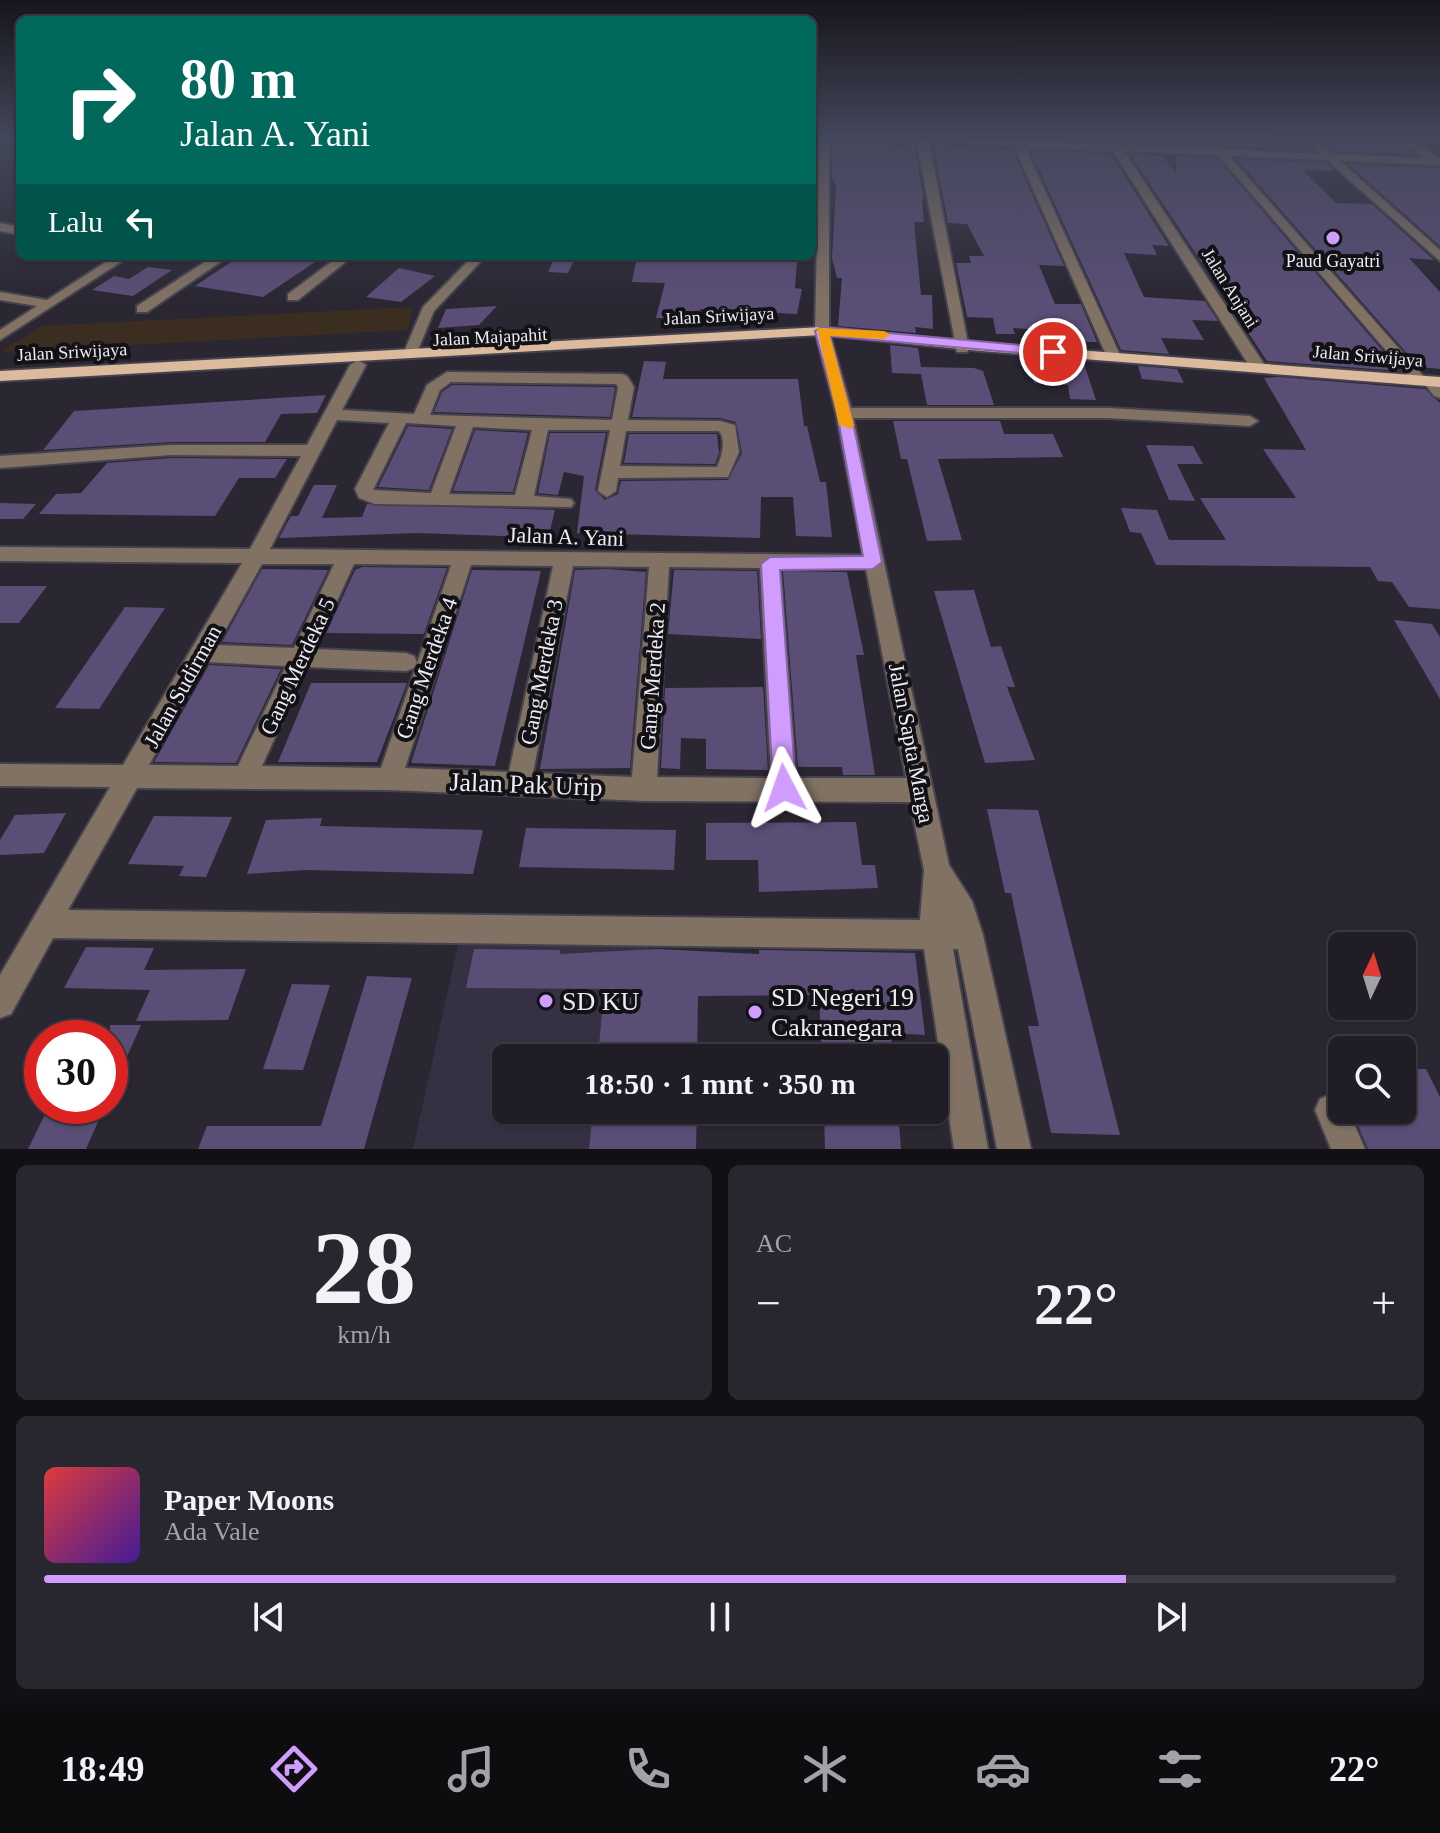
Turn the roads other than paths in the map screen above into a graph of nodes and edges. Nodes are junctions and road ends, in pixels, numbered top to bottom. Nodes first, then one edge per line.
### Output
1 (824, 193) edge
2 (932, 193) edge
3 (1040, 193) edge
4 (1146, 193) edge
5 (1257, 193) edge
6 (1369, 193) edge
7 (1440, 257) edge
8 (118, 260) edge
9 (217, 260) edge
10 (342, 260) edge
11 (476, 260) edge
12 (0, 296) edge
13 (293, 297) dead end
14 (49, 304) junction
15 (142, 309) dead end
16 (823, 335) junction
17 (0, 336) edge
18 (962, 346) junction
19 (982, 347) joint
20 (411, 352) junction
21 (1114, 357) junction
22 (358, 365) junction
23 (1258, 367) junction
24 (186, 370) junction
25 (0, 376) edge
26 (1432, 384) edge
27 (0, 386) edge
28 (844, 413) junction
29 (334, 415) junction
30 (399, 420) junction
31 (419, 420) junction
32 (1250, 421) dead end
33 (466, 422) junction
34 (619, 424) junction
35 (541, 425) junction
36 (313, 451) junction
37 (0, 462) edge
38 (610, 472) junction
39 (607, 491) dead end
40 (438, 499) junction
41 (523, 502) junction
42 (565, 503) dead end
43 (0, 554) edge
44 (257, 555) junction
45 (348, 555) junction
46 (464, 557) junction
47 (564, 560) junction
48 (873, 562) junction
49 (659, 563) junction
50 (770, 564) junction
51 (200, 653) junction
52 (303, 655) junction
53 (406, 662) dead end
54 (0, 775) edge
55 (132, 775) junction
56 (245, 777) junction
57 (389, 779) junction
58 (519, 784) junction
59 (784, 788) junction
60 (644, 789) junction
61 (920, 790) junction
62 (937, 870) junction
63 (45, 924) junction
64 (969, 935) junction
65 (935, 936) junction
66 (0, 1003) edge
67 (1337, 1124) edge
68 (971, 1149) edge
69 (1014, 1149) edge
70 (1348, 1149) edge

1 - 16 street, Jalan Sapta Marga
2 - 18 street
3 - 21 street
4 - 23 street, Jalan Anjani
5 - 26 street
6 - 7 street
8 - 14 street
9 - 15 street
10 - 13 street
11 - 20 street
12 - 14 street
14 - 17 street
16 - 18 main road, Jalan Majapahit
16 - 20 main road, Jalan Sriwijaya
16 - 22 main road, Jalan Majapahit
16 - 28 street, Jalan Sapta Marga
18 - 19 main road, Jalan Majapahit
19 - 21 main road, Jalan Sriwijaya
20 - 24 main road, Jalan Sriwijaya
21 - 23 main road, Jalan Sriwijaya
22 - 24 main road, Jalan Majapahit
22 - 29 street, Jalan Sudirman
23 - 26 main road, Jalan Sriwijaya
24 - 25 main road, Jalan Sriwijaya
24 - 27 main road, Jalan Majapahit
28 - 32 street
28 - 48 street, Jalan Sapta Marga
29 - 30 street
29 - 36 street, Jalan Sudirman
30 - 31 street
30 - 40 street
31 - 33 street
31 - 34 street
33 - 35 street
33 - 40 street
34 - 35 street
34 - 38 street
34 - 38 street
35 - 41 street
36 - 37 street
36 - 44 street, Jalan Sudirman
38 - 39 street
40 - 41 street
41 - 42 street
43 - 44 street, Jalan A. Yani
44 - 45 street, Jalan A. Yani
44 - 51 street, Jalan Sudirman
45 - 46 street, Jalan A. Yani
45 - 52 street, Gang Merdeka 5
46 - 47 street, Jalan A. Yani
46 - 57 street, Gang Merdeka 4
47 - 49 street, Jalan A. Yani
47 - 58 street, Gang Merdeka 3
48 - 50 street, Jalan A. Yani
48 - 61 street, Jalan Sapta Marga
49 - 50 street, Jalan A. Yani
49 - 60 street, Gang Merdeka 2
50 - 59 street
51 - 52 street
51 - 55 street, Jalan Sudirman
52 - 53 street
52 - 56 street, Gang Merdeka 5
54 - 55 street, Jalan Pak Urip
55 - 56 street, Jalan Pak Urip
55 - 63 street, Jalan Sudirman
56 - 57 street, Jalan Pak Urip
57 - 58 street, Jalan Pak Urip
58 - 60 street, Jalan Pak Urip
59 - 60 street, Jalan Pak Urip
59 - 61 street, Jalan Pak Urip
61 - 62 street, Jalan Sapta Marga
62 - 64 street, Jalan Sapta Marga
62 - 65 street
63 - 65 street
63 - 66 street, Jalan Sudirman
64 - 65 street
64 - 69 street, Jalan Sapta Marga
65 - 68 street
67 - 70 street

